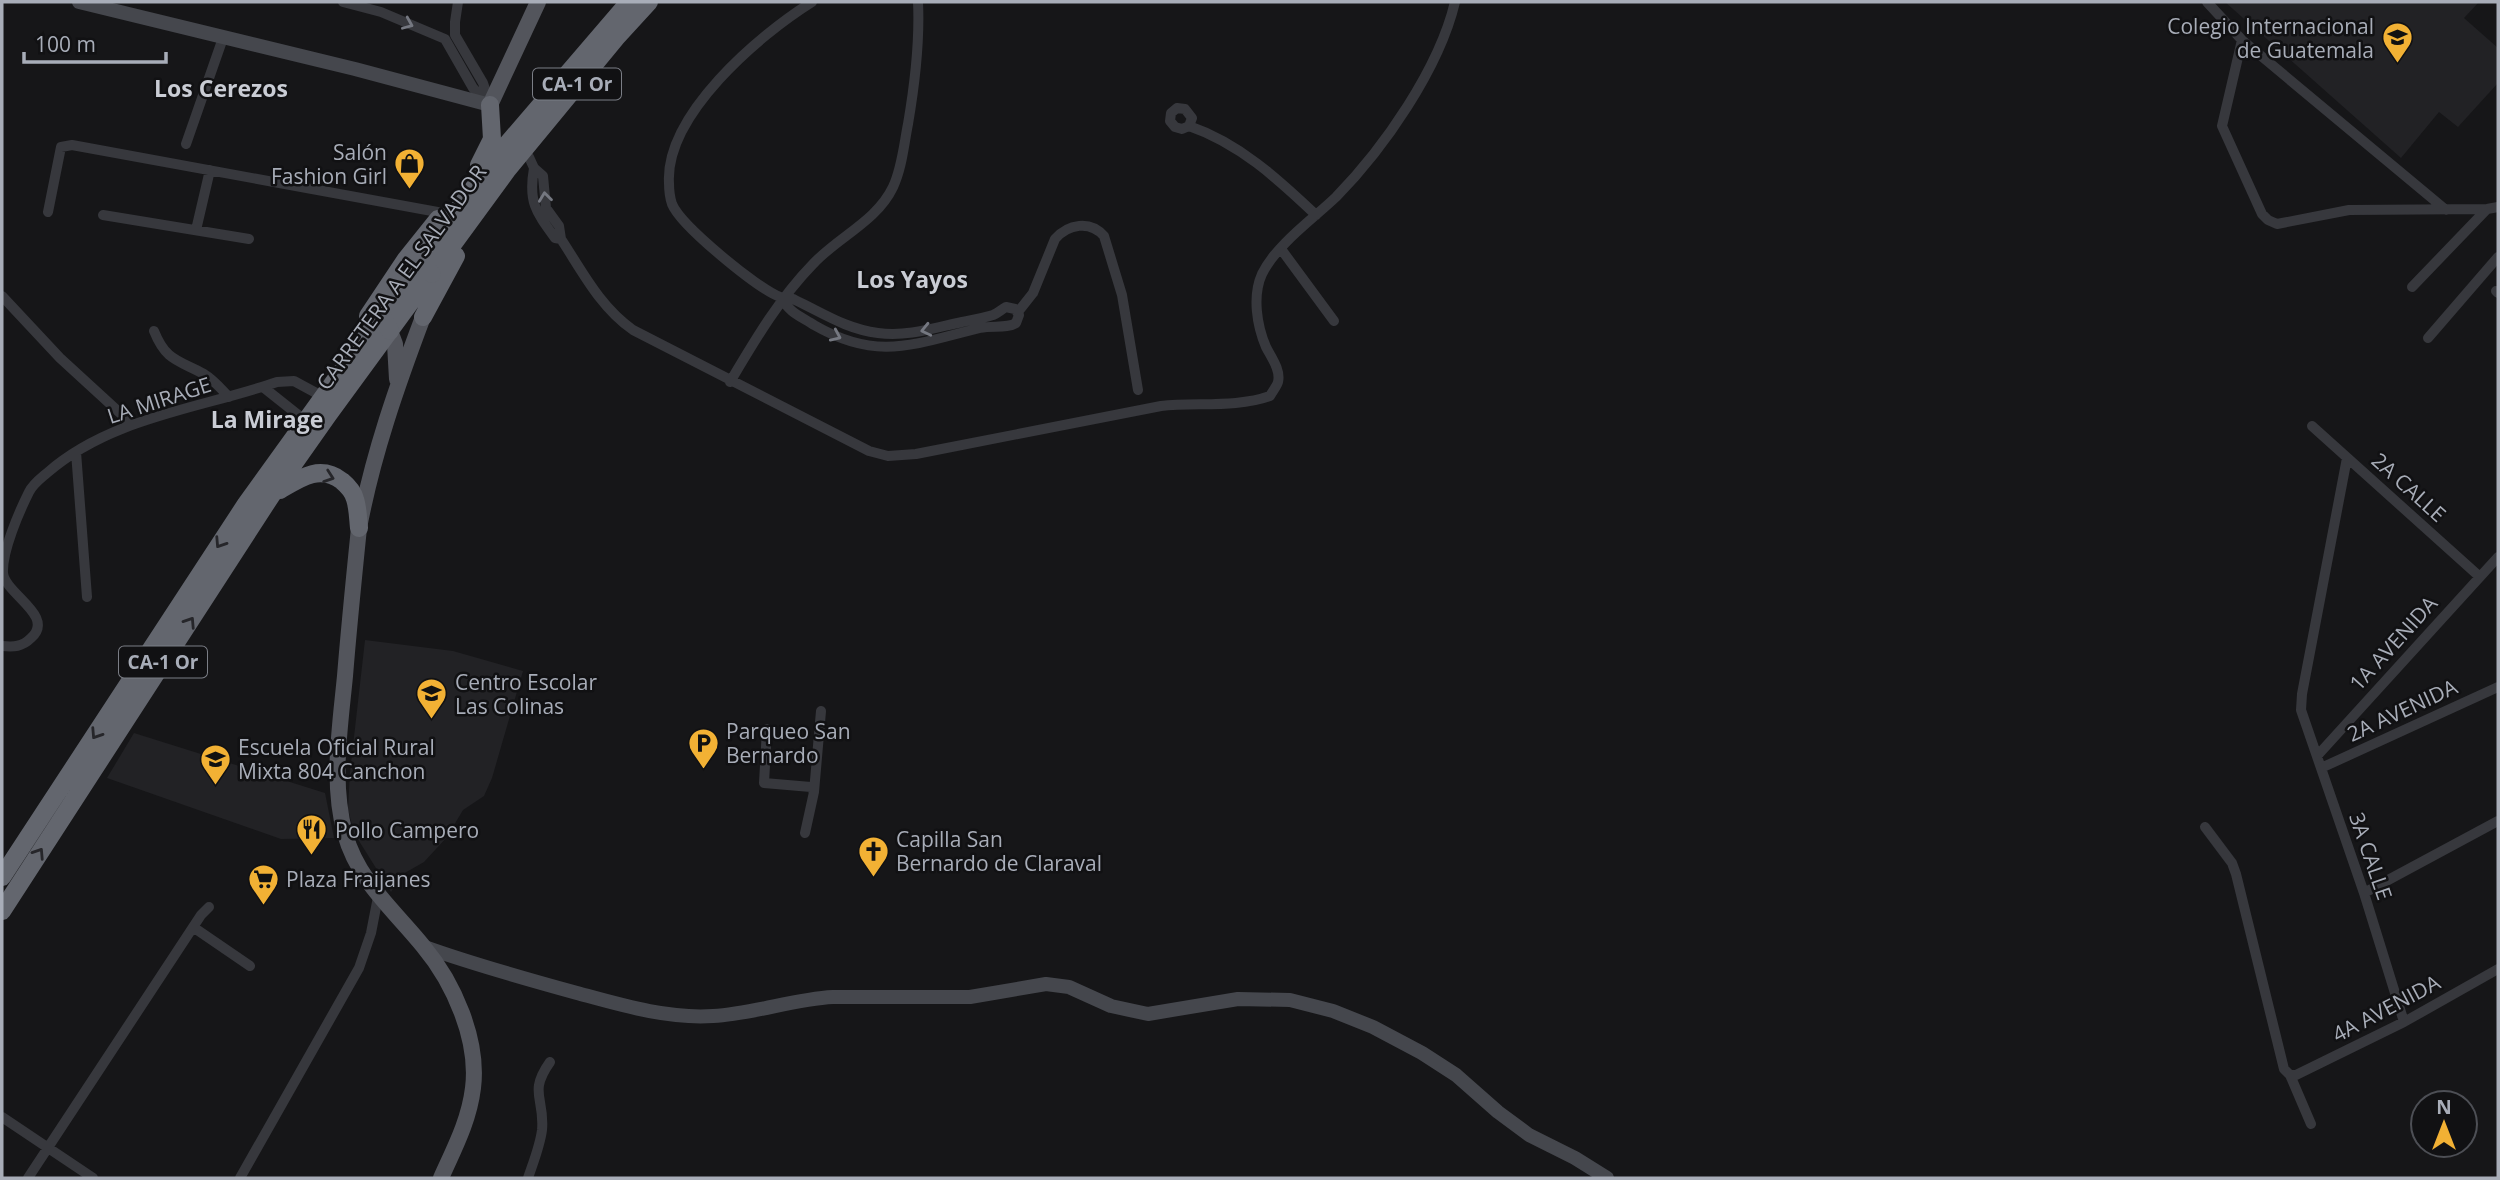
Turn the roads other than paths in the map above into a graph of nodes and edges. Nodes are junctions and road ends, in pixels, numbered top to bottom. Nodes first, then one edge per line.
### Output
1 (79, 2) edge
2 (343, 2) edge
3 (458, 2) edge
4 (538, 2) edge
5 (627, 2) edge
6 (649, 2) edge
7 (811, 2) edge
8 (918, 2) edge
9 (1455, 2) edge
10 (2207, 2) edge
11 (106, 5) edge
12 (455, 34) junction
13 (616, 37) junction
14 (223, 38) junction
15 (445, 39) junction
16 (2242, 40) junction
17 (490, 105) junction
18 (513, 123) junction
19 (1189, 125) dead end
20 (186, 144) dead end
21 (532, 162) junction
22 (479, 164) junction
23 (210, 170) junction
24 (2498, 207) edge
25 (2487, 209) junction
26 (2446, 210) junction
27 (48, 212) dead end
28 (443, 213) junction
29 (103, 215) dead end
30 (1316, 215) junction
31 (195, 230) junction
32 (249, 239) dead end
33 (1281, 249) junction
34 (456, 256) junction
35 (2498, 257) edge
36 (412, 259) junction
37 (432, 279) junction
38 (2412, 287) dead end
39 (2, 296) edge
40 (782, 298) junction
41 (377, 306) junction
42 (1017, 312) junction
43 (424, 317) junction
44 (1334, 321) dead end
45 (154, 331) dead end
46 (391, 333) junction
47 (2428, 338) dead end
48 (730, 382) junction
49 (397, 385) junction
50 (263, 387) junction
51 (1138, 390) dead end
52 (318, 394) junction
53 (229, 397) junction
54 (302, 418) junction
55 (132, 424) junction
56 (2312, 426) dead end
57 (76, 452) junction
58 (2347, 458) junction
59 (271, 496) junction
60 (246, 504) junction
61 (359, 528) junction
62 (2498, 557) edge
63 (2480, 577) junction
64 (87, 597) dead end
65 (2, 646) edge
66 (2498, 687) edge
67 (821, 711) dead end
68 (767, 729) dead end
69 (2317, 756) junction
70 (2321, 768) junction
71 (814, 792) junction
72 (2498, 821) edge
73 (2204, 827) dead end
74 (805, 833) dead end
75 (2, 877) edge
76 (2364, 893) junction
77 (378, 897) junction
78 (209, 907) dead end
79 (2, 911) edge
80 (193, 927) junction
81 (425, 947) junction
82 (250, 966) dead end
83 (2498, 969) edge
84 (2404, 1022) junction
85 (550, 1062) dead end
86 (2290, 1075) junction
87 (2, 1117) edge
88 (2311, 1124) dead end
89 (48, 1148) junction
90 (29, 1178) edge
91 (93, 1178) edge
92 (240, 1178) edge
93 (441, 1178) edge
94 (528, 1178) edge
95 (1606, 1178) edge

1 - 11 street
2 -> 15 street
3 - 12 street
4 - 17 main road
5 - 18 highway
5 - 60 highway, CARRETERA A EL SALVADOR / CA-1 Or
6 - 13 highway, CARRETERA A EL SALVADOR / CA-1 Or
7 - 40 street
8 - 40 street
9 - 30 street
10 - 16 street
11 - 14 street
12 - 15 street
12 - 17 street
13 - 21 highway
13 - 59 highway, CARRETERA A EL SALVADOR / CA-1 Or
14 - 17 street
14 - 20 street
15 - 17 street
16 - 26 street
16 - 26 street
17 - 18 highway
17 - 22 highway
18 - 22 highway
19 - 30 street
21 - 34 highway
21 - 48 street
22 - 28 highway
23 - 27 street
23 - 28 street
23 - 31 street
24 - 25 street
25 - 26 street
25 - 38 street
28 - 36 highway
29 - 31 street
30 - 33 street
31 - 32 street
33 - 44 street
33 - 48 street
34 - 37 highway
34 - 43 highway
35 - 47 street
36 - 37 highway, bridge
36 - 41 highway
37 - 43 highway
37 - 46 highway
39 - 55 street
42 -> 40 street
40 -> 42 street
40 - 48 street
41 - 46 highway, bridge
41 - 52 highway
42 - 51 street
43 - 49 main road
45 - 53 street
46 - 49 main road
46 - 59 highway
49 - 61 main road
50 - 52 street, LA MIRAGE
50 - 53 street, LA MIRAGE
50 - 54 street
52 - 54 highway
53 - 55 street, LA MIRAGE
54 - 60 highway
55 - 57 street, LA MIRAGE
56 - 58 street, 2A CALLE
57 - 64 street
57 - 65 street, LA MIRAGE
58 - 63 street, 2A CALLE
58 - 69 street, 3A CALLE
59 -> 61 highway
79 -> 59 highway, CARRETERA A EL SALVADOR / CA-1 Or
60 -> 75 highway, CARRETERA A EL SALVADOR / CA-1 Or
61 - 77 main road
62 - 63 street, 1A AVENIDA
63 - 69 street, 1A AVENIDA
66 - 70 street, 2A AVENIDA
67 - 71 street
68 - 71 street
69 - 70 street, 3A CALLE
70 - 76 street, 3A CALLE
71 - 74 street
72 - 76 street
73 - 86 street
76 - 84 street, 3A CALLE
77 - 81 main road
77 - 92 street
78 - 80 street
80 - 82 street
80 - 89 street
81 - 93 main road
81 - 95 street
83 - 84 street, 4A AVENIDA
84 - 86 street, 4A AVENIDA
85 - 94 street
86 - 88 street
87 - 89 street
89 - 90 street
89 - 91 street

